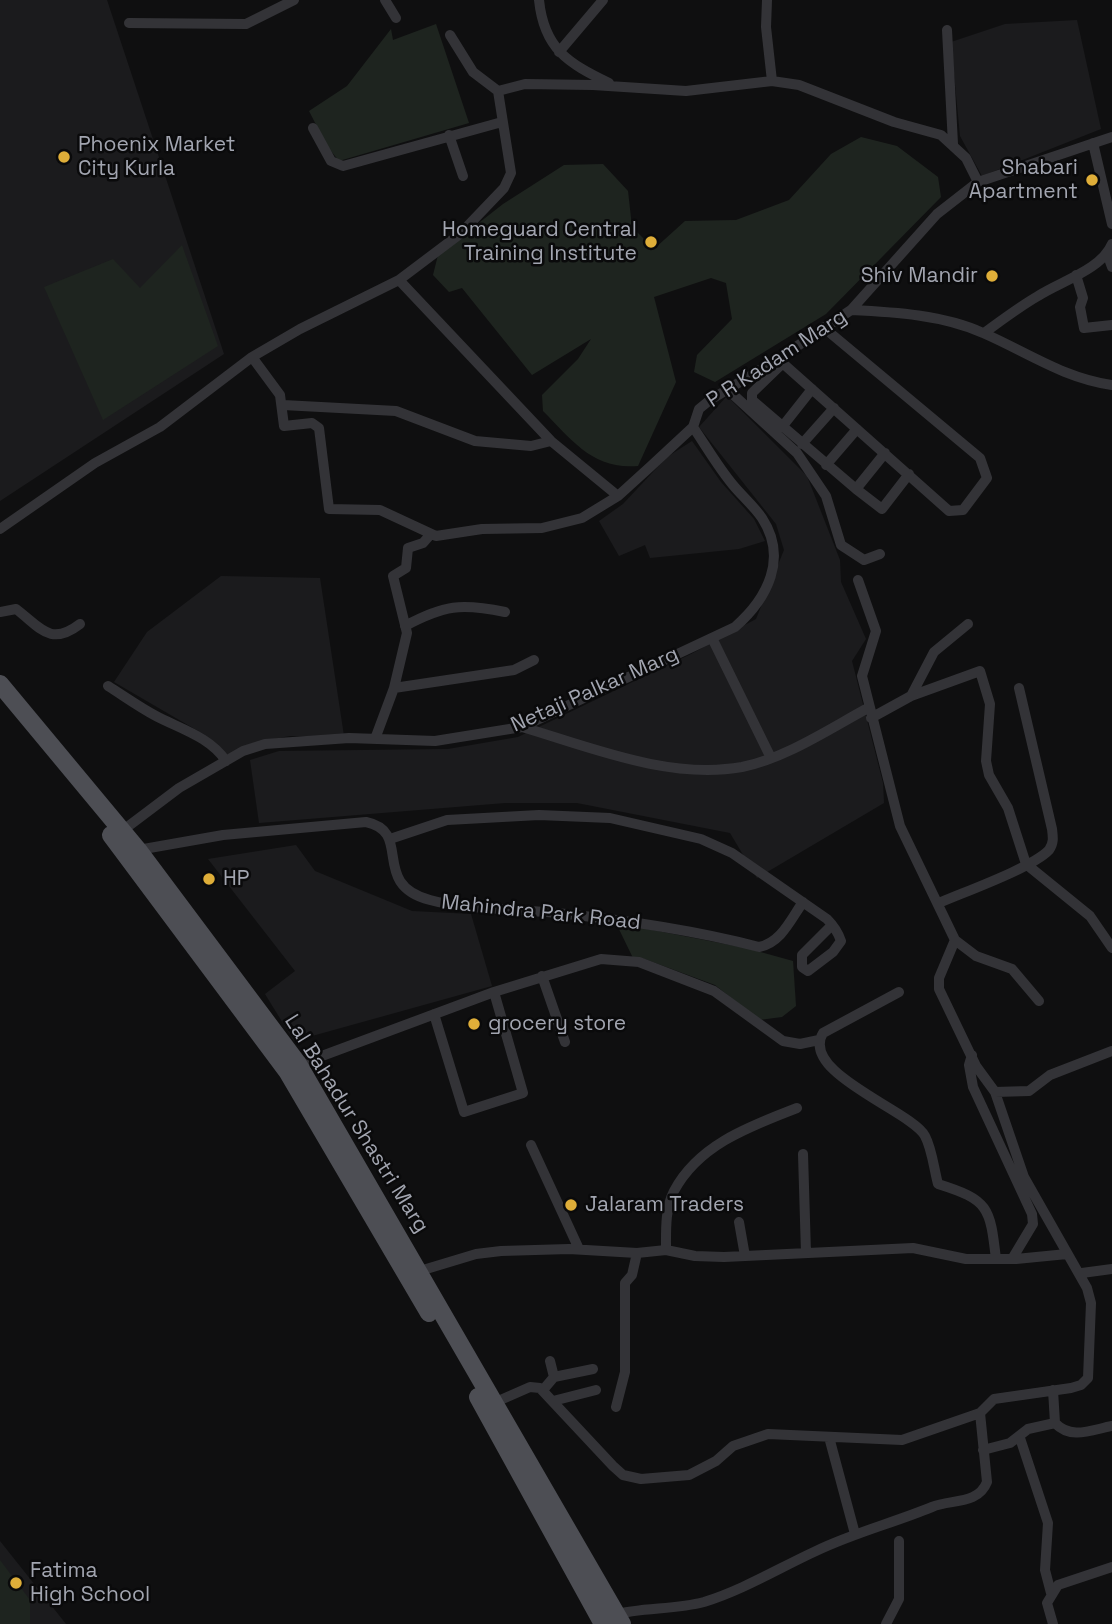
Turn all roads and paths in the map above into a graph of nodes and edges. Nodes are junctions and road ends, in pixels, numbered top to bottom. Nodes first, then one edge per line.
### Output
1 (294, 0) edge
2 (385, 0) edge
3 (539, 0) edge
4 (603, 0) edge
5 (767, 0) edge
6 (397, 18) dead end
7 (129, 23) dead end
8 (947, 30) dead end
9 (450, 36) dead end
10 (559, 52) junction
11 (772, 81) junction
12 (615, 86) junction
13 (498, 91) junction
14 (502, 122) junction
15 (313, 128) dead end
16 (449, 135) junction
17 (1112, 137) edge
18 (1093, 143) junction
19 (953, 144) junction
20 (463, 176) dead end
21 (978, 182) junction
22 (1112, 224) edge
23 (1111, 247) edge
24 (1112, 267) edge
25 (1076, 275) junction
26 (399, 280) junction
27 (851, 310) junction
28 (1112, 325) edge
29 (823, 327) junction
30 (984, 333) junction
31 (252, 357) junction
32 (780, 361) junction
33 (1112, 385) edge
34 (727, 389) junction
35 (812, 389) junction
36 (283, 405) junction
37 (834, 408) junction
38 (693, 427) junction
39 (782, 427) junction
40 (857, 429) junction
41 (551, 441) junction
42 (802, 444) junction
43 (885, 453) junction
44 (826, 465) junction
45 (909, 474) junction
46 (856, 489) junction
47 (618, 496) junction
48 (0, 529) edge
49 (430, 535) junction
50 (880, 554) dead end
51 (858, 580) dead end
52 (0, 612) edge
53 (505, 612) dead end
54 (80, 624) dead end
55 (968, 624) dead end
56 (405, 626) junction
57 (712, 638) junction
58 (534, 660) dead end
59 (0, 684) edge
60 (108, 686) dead end
61 (394, 688) junction
62 (1019, 688) dead end
63 (911, 696) junction
64 (0, 700) edge
65 (870, 713) junction
66 (522, 727) junction
67 (375, 739) junction
68 (771, 758) junction
69 (226, 761) junction
70 (118, 834) junction
71 (390, 839) junction
72 (138, 850) junction
73 (1026, 864) junction
74 (803, 902) junction
75 (939, 904) junction
76 (832, 925) dead end
77 (955, 940) junction
78 (1112, 948) edge
79 (206, 952) junction
80 (542, 976) junction
81 (494, 992) junction
82 (899, 992) dead end
83 (1039, 1001) dead end
84 (434, 1014) junction
85 (819, 1040) junction
86 (565, 1042) dead end
87 (1112, 1051) edge
88 (972, 1055) junction
89 (292, 1068) junction
90 (995, 1092) junction
91 (797, 1108) dead end
92 (531, 1145) dead end
93 (803, 1154) dead end
94 (739, 1222) dead end
95 (579, 1249) junction
96 (666, 1250) junction
97 (637, 1253) junction
98 (806, 1253) junction
99 (1067, 1254) junction
100 (746, 1256) junction
101 (996, 1259) junction
102 (1012, 1259) junction
103 (1112, 1269) edge
104 (413, 1273) junction
105 (1082, 1273) junction
106 (550, 1361) dead end
107 (593, 1369) dead end
108 (554, 1377) junction
109 (543, 1390) junction
110 (597, 1390) dead end
111 (1053, 1390) junction
112 (553, 1401) junction
113 (489, 1405) junction
114 (616, 1406) dead end
115 (980, 1413) junction
116 (1055, 1423) junction
117 (1112, 1426) edge
118 (829, 1437) junction
119 (1020, 1438) junction
120 (983, 1450) junction
121 (855, 1535) junction
122 (899, 1541) dead end
123 (1112, 1567) edge
124 (1051, 1593) junction
125 (607, 1621) edge
126 (891, 1621) edge
127 (1053, 1624) edge

1 - 7 street
2 - 6 street
3 - 10 street
4 - 10 street
5 - 11 street
8 - 19 street
9 - 13 street
10 - 12 street
11 - 12 street
11 - 19 street
12 - 13 street
13 - 14 street
14 - 16 street
14 - 26 street
15 - 16 street
16 - 20 street
17 - 18 street
18 - 21 street
18 - 22 street
19 - 21 street
21 - 27 street
23 - 24 street
23 - 25 street
25 - 28 street
25 - 30 street
26 - 31 street
26 - 41 street
27 - 29 street, P R Kadam Marg
27 - 30 street, P R Kadam Marg
29 - 32 street, P R Kadam Marg
29 - 45 street
30 - 33 street, P R Kadam Marg
31 - 36 street
31 - 48 street
32 - 34 street, P R Kadam Marg
32 - 35 street
32 - 39 street
34 - 38 street, P R Kadam Marg
34 - 50 street
35 - 37 street
35 - 39 street
36 - 41 street
36 - 49 street
37 - 40 street
37 - 42 street
38 - 47 street, P R Kadam Marg
38 - 57 street, Netaji Palkar Marg
39 - 42 street
40 - 43 street
40 - 44 street
41 - 47 street
42 - 44 street
43 - 45 street
43 - 46 street
44 - 46 street
45 - 46 street
47 - 49 street, P R Kadam Marg
49 - 56 street
51 - 65 street
52 - 54 street
53 - 56 street
55 - 63 street
56 - 61 street
57 - 66 street, Netaji Palkar Marg
57 - 68 street
58 - 61 street
59 - 70 main road, Lal Bahadur Shastri Marg
60 - 69 street
61 - 67 street
62 - 73 street
63 - 65 street
63 - 73 street
64 - 70 main road, Lal Bahadur Shastri Marg
65 - 68 street
65 - 75 street
66 - 67 street, Netaji Palkar Marg
66 - 68 street
67 - 69 street, Netaji Palkar Marg
69 - 70 street, Netaji Palkar Marg
70 - 72 main road, Lal Bahadur Shastri Marg
70 - 79 main road, Lal Bahadur Shastri Marg
71 - 72 street
71 - 74 street
71 - 74 street, Mahindra Park Road
72 - 79 main road, Lal Bahadur Shastri Marg
73 - 75 street
73 - 78 street
74 - 76 street
75 - 77 street
77 - 83 street
77 - 88 street
79 - 89 main road, Lal Bahadur Shastri Marg
80 - 81 street
80 - 85 street
80 - 86 street
81 - 84 street
81 - 84 street
82 - 85 street
84 - 89 street
85 - 101 street
87 - 90 street
88 - 90 street
88 - 102 street
89 - 104 main road, Lal Bahadur Shastri Marg
90 - 99 street
91 - 96 street
92 - 95 street
93 - 98 street
94 - 100 street
95 - 97 street
95 - 104 street
96 - 97 street
96 - 100 street
97 - 114 street
98 - 100 street
98 - 101 street
99 - 102 street
99 - 105 street
101 - 102 street
103 - 105 street
104 - 113 main road, Lal Bahadur Shastri Marg
105 - 111 street
106 - 108 street
107 - 108 street
108 - 109 street
109 - 112 street
109 - 113 street
110 - 112 street
111 - 115 street
111 - 116 street
112 - 118 street
113 - 125 main road, Lal Bahadur Shastri Marg
115 - 118 street
115 - 120 street
116 - 117 street
116 - 119 street
118 - 121 street
119 - 120 street
119 - 124 street
120 - 121 street
121 - 125 street
122 - 126 street
123 - 124 street
124 - 127 street

